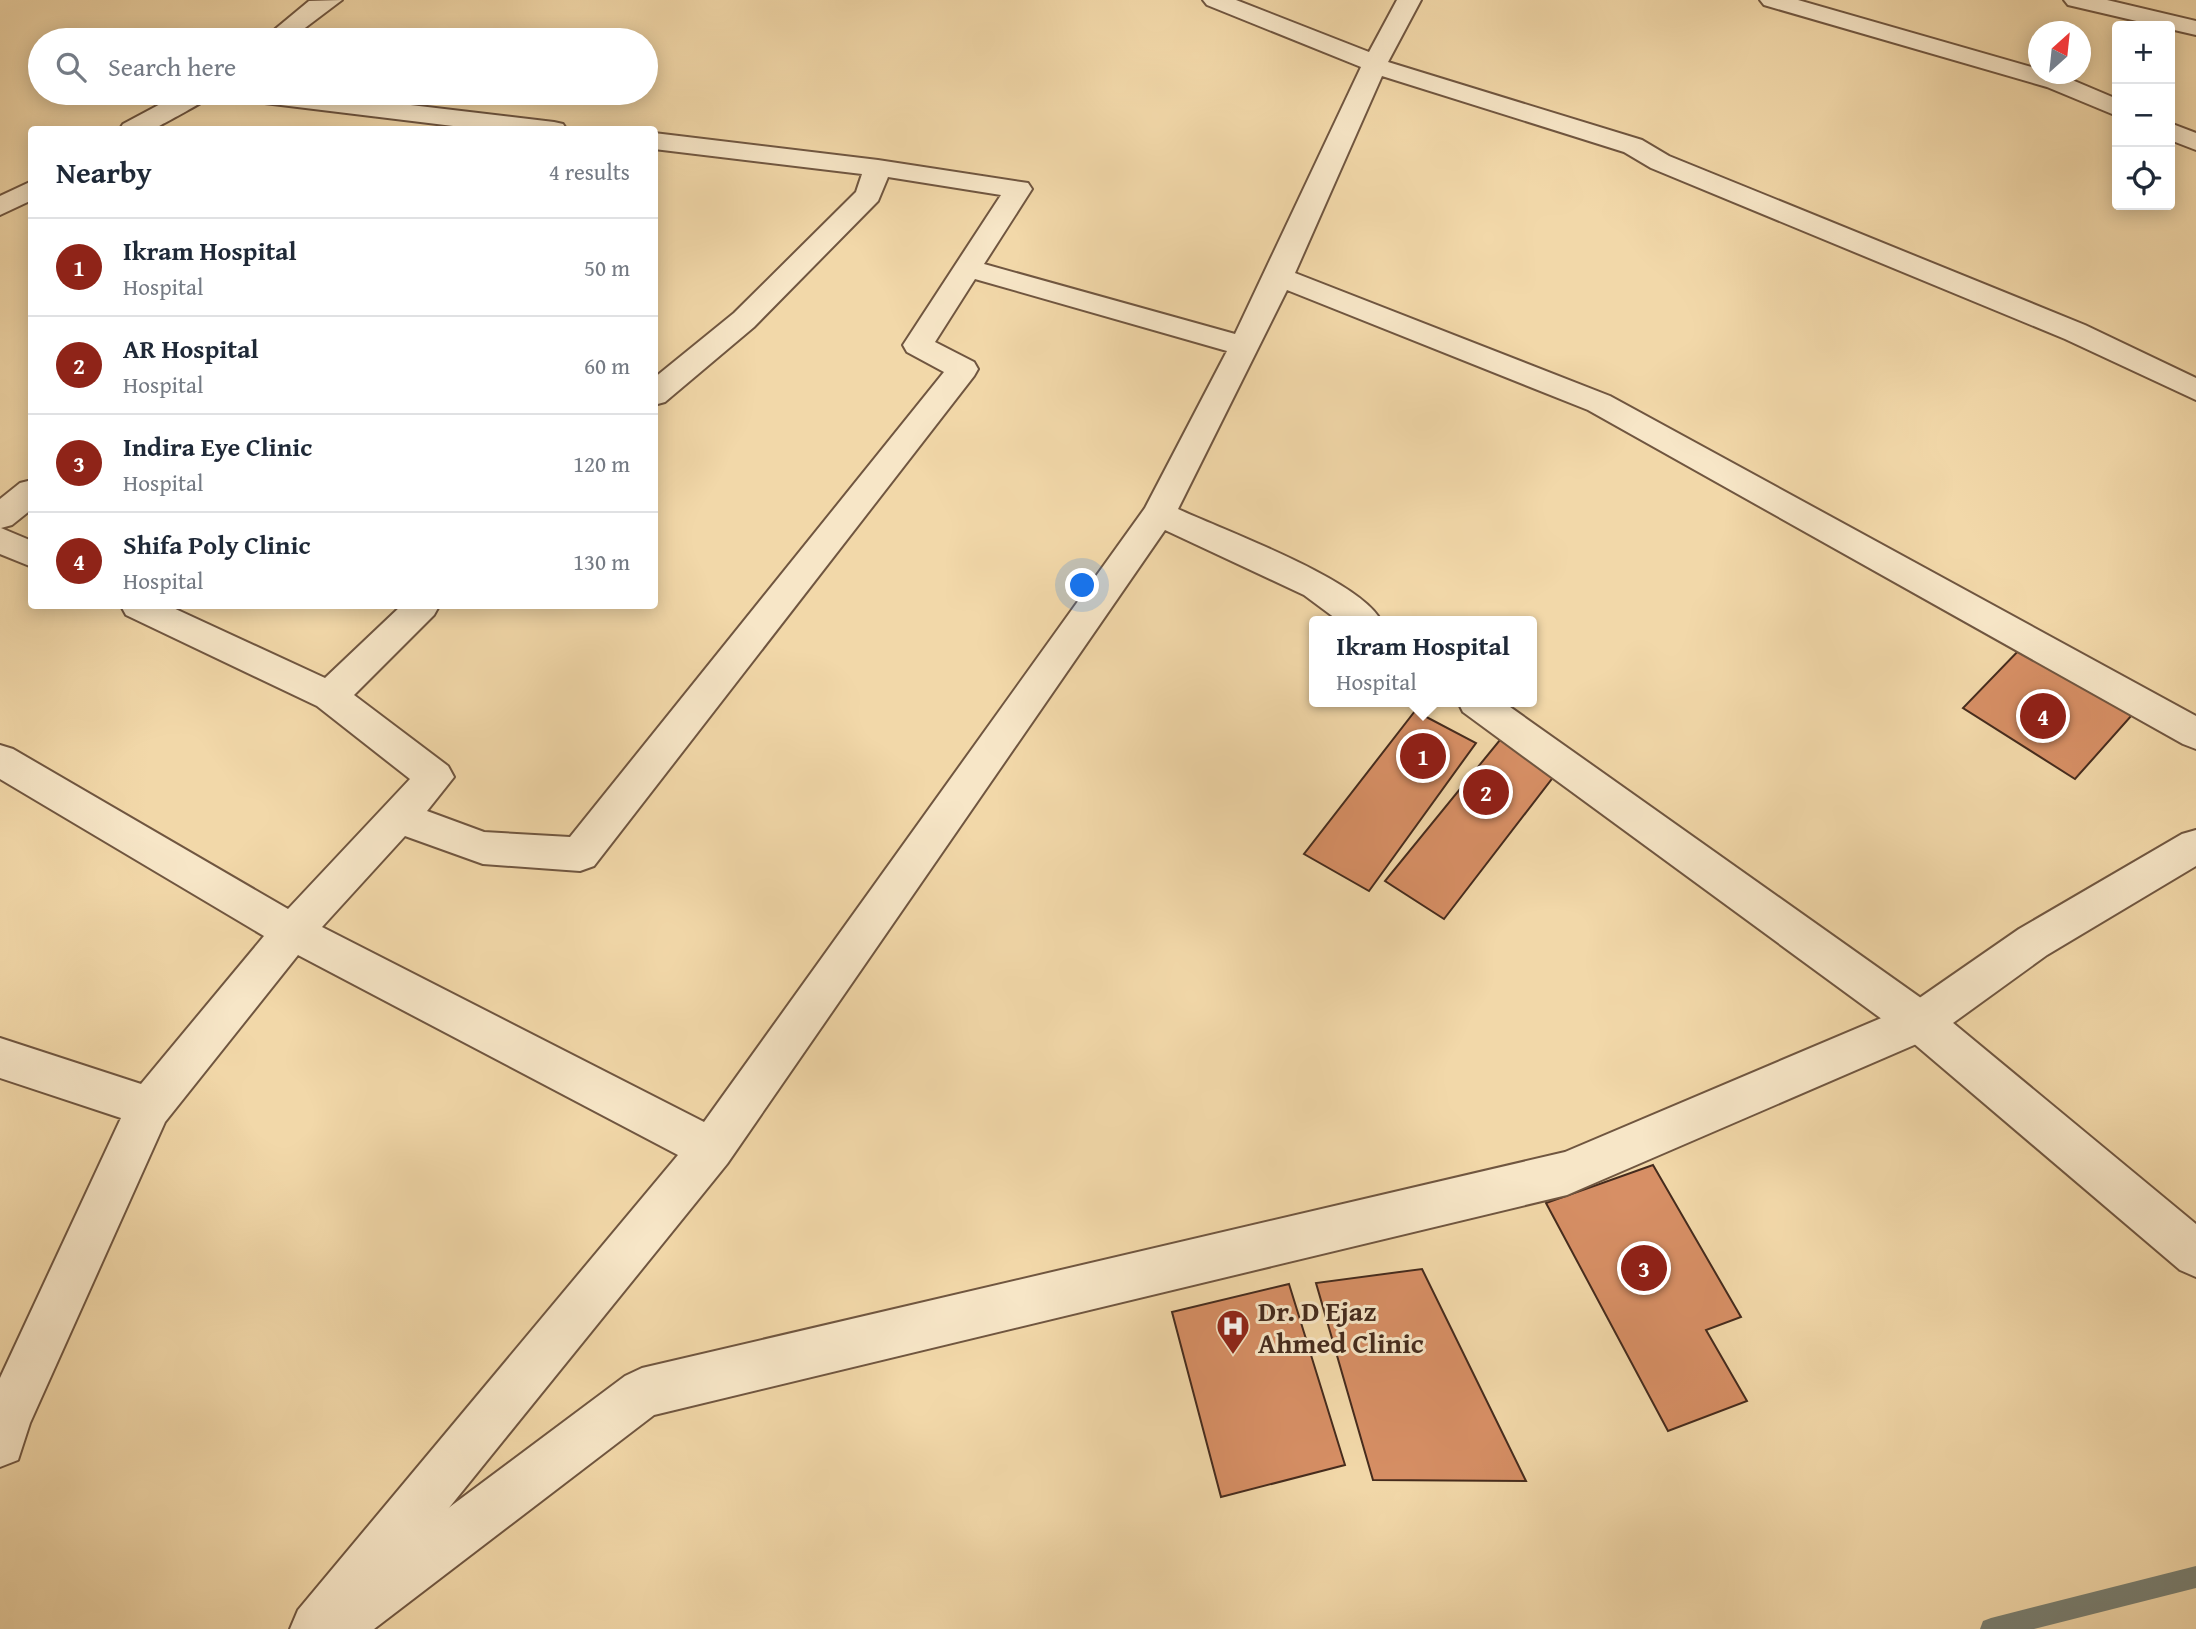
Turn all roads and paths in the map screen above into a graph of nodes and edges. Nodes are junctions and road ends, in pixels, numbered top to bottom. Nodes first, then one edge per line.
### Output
1 (290, 0) edge
2 (1215, 0) edge
3 (1409, 0) edge
4 (1772, 0) edge
5 (2076, 0) edge
6 (323, 3) edge
7 (290, 28) edge
8 (2196, 28) edge
9 (1374, 66) junction
10 (175, 105) edge
11 (333, 105) edge
12 (2112, 106) edge
13 (475, 125) edge
14 (139, 126) edge
15 (2175, 133) edge
16 (658, 141) edge
17 (2196, 142) edge
18 (878, 168) junction
19 (28, 191) edge
20 (0, 207) edge
21 (967, 268) junction
22 (1279, 277) junction
23 (1244, 346) junction
24 (2196, 390) edge
25 (658, 392) edge
26 (28, 494) edge
27 (1158, 514) junction
28 (0, 517) edge
29 (0, 540) edge
30 (28, 553) edge
31 (144, 609) edge
32 (419, 609) edge
33 (1357, 616) edge
34 (330, 696) junction
35 (1483, 707) edge
36 (2196, 734) edge
37 (0, 760) edge
38 (398, 817) junction
39 (2196, 846) edge
40 (292, 932) junction
41 (1920, 1022) junction
42 (0, 1058) edge
43 (149, 1107) junction
44 (711, 1149) junction
45 (2196, 1254) edge
46 (2, 1427) edge
47 (317, 1629) edge
48 (326, 1629) edge

1 - 6 street
2 - 9 street
3 - 9 street
4 - 12 street
5 - 8 street
6 - 7 street
9 - 22 street
9 - 24 street
10 - 14 street
11 - 13 street
15 - 17 street
16 - 18 street
18 - 21 street
18 - 25 street
19 - 20 street
21 - 23 street
21 - 38 street
22 - 23 street
22 - 36 street
23 - 27 street
26 - 28 street
27 - 33 street
27 - 44 street
29 - 30 street
31 - 34 street
32 - 34 street
34 - 38 street
35 - 41 street
37 - 40 street
38 - 40 street
39 - 41 street
40 - 43 street
40 - 44 street
41 - 45 street
41 - 48 street
42 - 43 street
43 - 46 street
44 - 47 street

